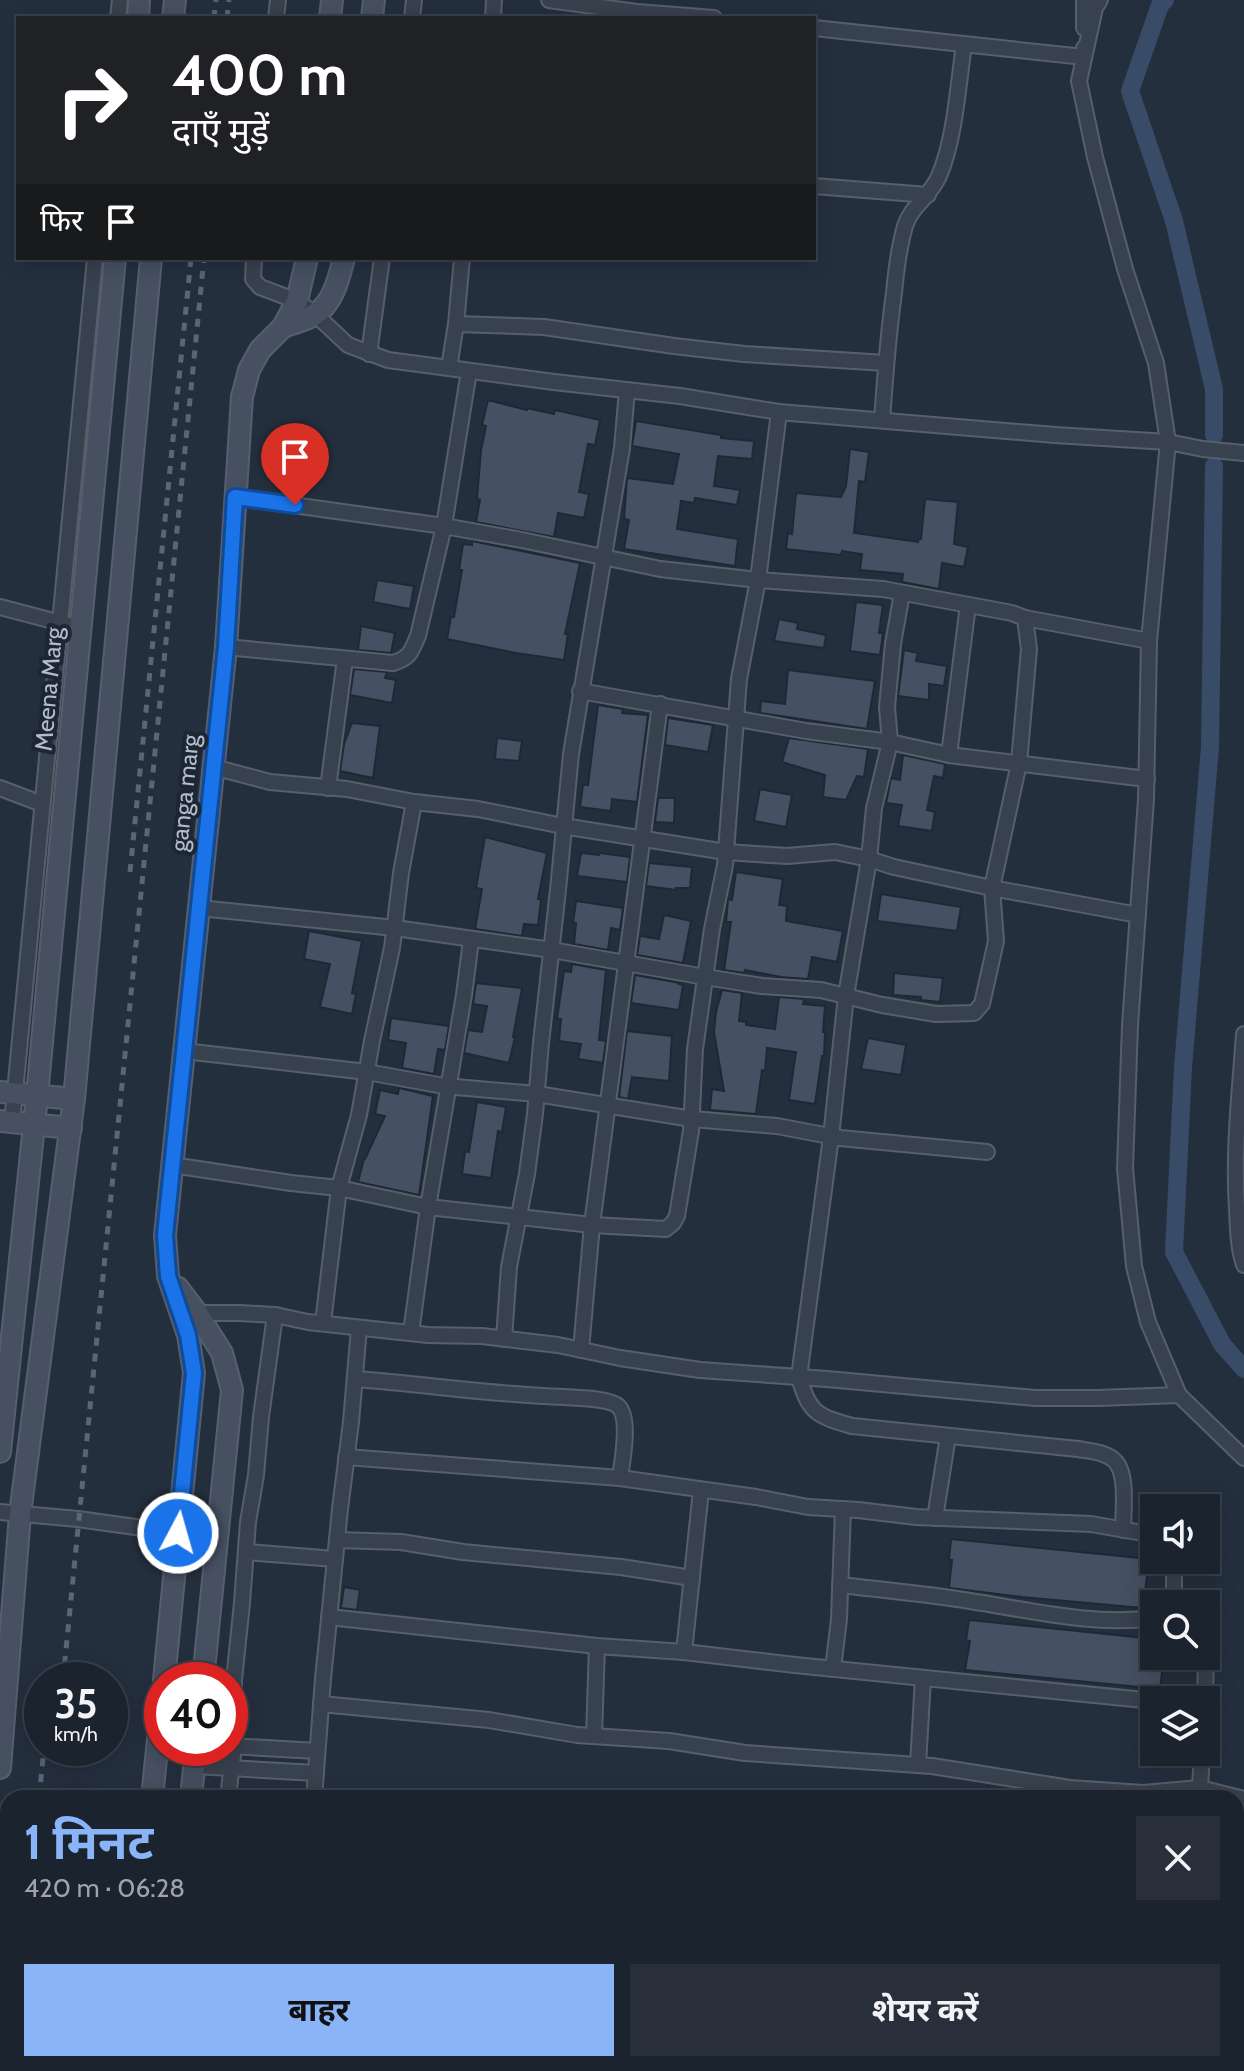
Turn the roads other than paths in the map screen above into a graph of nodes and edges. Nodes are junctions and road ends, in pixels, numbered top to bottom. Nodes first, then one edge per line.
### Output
1 (549, 0) edge
2 (1084, 0) edge
3 (1100, 0) edge
4 (688, 16) edge
5 (816, 28) edge
6 (964, 45) junction
7 (1084, 57) junction
8 (816, 186) edge
9 (928, 195) junction
10 (95, 260) edge
11 (115, 260) edge
12 (151, 260) edge
13 (254, 260) edge
14 (307, 260) edge
15 (344, 260) edge
16 (382, 260) edge
17 (462, 260) edge
18 (297, 301) junction
19 (316, 315) junction
20 (456, 324) junction
21 (283, 327) junction
22 (369, 354) junction
23 (886, 363) junction
24 (449, 368) junction
25 (469, 371) junction
26 (627, 390) junction
27 (779, 412) junction
28 (882, 420) junction
29 (1168, 442) junction
30 (1244, 453) edge
31 (235, 497) junction
32 (444, 526) junction
33 (603, 556) junction
34 (758, 580) junction
35 (902, 593) junction
36 (968, 605) junction
37 (0, 607) edge
38 (1025, 618) junction
39 (59, 623) junction
40 (80, 628) junction
41 (118, 631) junction
42 (1149, 641) junction
43 (226, 647) junction
44 (345, 659) junction
45 (580, 691) junction
46 (660, 704) junction
47 (737, 718) junction
48 (890, 742) junction
49 (949, 755) junction
50 (1019, 763) junction
51 (213, 767) junction
52 (1147, 779) junction
53 (0, 788) edge
54 (328, 788) junction
55 (414, 802) junction
56 (42, 804) junction
57 (563, 826) junction
58 (642, 838) junction
59 (726, 852) junction
60 (869, 859) junction
61 (992, 888) junction
62 (199, 908) junction
63 (1138, 915) junction
64 (395, 928) junction
65 (471, 940) junction
66 (552, 950) junction
67 (626, 964) junction
68 (705, 977) junction
69 (846, 996) junction
70 (1244, 1034) edge
71 (184, 1051) junction
72 (1243, 1057) edge
73 (367, 1072) junction
74 (448, 1087) junction
75 (8, 1093) edge
76 (537, 1094) junction
77 (37, 1096) junction
78 (74, 1099) junction
79 (608, 1105) junction
80 (692, 1119) junction
81 (6, 1122) edge
82 (34, 1124) junction
83 (71, 1128) junction
84 (831, 1137) junction
85 (987, 1152) dead end
86 (1240, 1160) edge
87 (172, 1165) junction
88 (339, 1188) junction
89 (428, 1207) junction
90 (518, 1218) junction
91 (592, 1225) junction
92 (1244, 1263) edge
93 (190, 1315) junction
94 (275, 1315) junction
95 (323, 1323) junction
96 (359, 1328) junction
97 (411, 1333) junction
98 (504, 1339) junction
99 (581, 1350) junction
100 (799, 1377) junction
101 (355, 1379) junction
102 (1179, 1395) junction
103 (948, 1436) junction
104 (0, 1452) edge
105 (346, 1457) junction
106 (1244, 1458) edge
107 (620, 1478) junction
108 (701, 1490) junction
109 (843, 1509) junction
110 (10, 1513) edge
111 (935, 1518) junction
112 (1123, 1530) junction
113 (178, 1533) junction
114 (1140, 1533) edge
115 (337, 1540) junction
116 (246, 1552) junction
117 (335, 1559) junction
118 (692, 1578) junction
119 (840, 1585) junction
120 (329, 1617) junction
121 (1140, 1620) edge
122 (597, 1646) junction
123 (684, 1652) junction
124 (166, 1662) edge
125 (205, 1662) edge
126 (236, 1662) edge
127 (833, 1669) junction
128 (923, 1678) junction
129 (1140, 1699) edge
130 (321, 1704) junction
131 (594, 1736) junction
132 (248, 1747) edge
133 (317, 1751) junction
134 (918, 1765) junction
135 (155, 1766) edge
136 (194, 1766) edge
137 (223, 1766) edge
138 (1201, 1766) edge
139 (0, 1768) edge
140 (232, 1769) junction
141 (316, 1773) junction
142 (1200, 1788) junction
143 (153, 1790) edge
144 (192, 1790) edge
145 (229, 1790) edge
146 (315, 1790) edge
147 (1099, 1790) edge
148 (1177, 1790) edge
149 (1208, 1790) edge

1 - 4 street
2 - 7 street
3 - 7 street
5 - 6 street
6 - 7 street
6 - 9 street
7 - 29 street
8 - 9 street
9 - 23 street
10 - 39 street
11 - 40 street, Meena Marg
12 - 41 street
13 - 18 street
14 - 18 street
15 - 19 street
16 - 22 street
17 - 20 street
18 - 19 street
18 - 21 street
19 - 21 street
19 - 22 street
20 - 23 street
20 - 24 street
21 - 31 street, ganga marg
22 - 24 street
23 - 28 street
24 - 25 street
25 - 26 street
25 - 32 street
26 - 27 street
26 - 33 street
27 - 28 street
27 - 34 street
28 - 29 street
29 - 30 street
29 - 42 street
31 - 32 street
31 - 43 street, ganga marg
32 - 33 street
32 - 44 street
33 - 34 street
33 - 45 street
34 - 35 street
34 - 47 street
35 - 36 street
35 - 48 street
36 - 38 street
36 - 49 street
37 - 39 street
38 - 42 street
38 - 50 street
39 - 40 street
39 - 56 street
40 - 41 street
40 - 77 street, Meena Marg
41 - 78 street
42 - 52 street
43 - 44 street
43 - 51 street, ganga marg
44 - 54 street
45 - 46 street
45 - 57 street
46 - 47 street
46 - 58 street
47 - 48 street
47 - 59 street
48 - 49 street
48 - 60 street
49 - 50 street
50 - 52 street
50 - 61 street
51 - 54 street
51 - 62 street, ganga marg
52 - 63 street
53 - 56 street
54 - 55 street
55 - 57 street
55 - 64 street
56 - 75 street
57 - 58 street
57 - 66 street
58 - 59 street
58 - 67 street
59 - 60 street
59 - 68 street
60 - 61 street
60 - 69 street
61 - 63 street
61 - 69 street
62 - 64 street
62 - 71 street, ganga marg
63 - 102 street
64 - 65 street
64 - 73 street
65 - 66 street
65 - 74 street
66 - 67 street
66 - 76 street
67 - 68 street
67 - 79 street
68 - 69 street
68 - 80 street
69 - 84 street
70 - 72 street
71 - 73 street
71 - 87 street, ganga marg
72 - 86 street
73 - 74 street
73 - 88 street
74 - 76 street
74 - 89 street
75 - 77 street
75 - 81 street
76 - 79 street
76 - 90 street
77 - 78 street
77 - 82 street, Meena Marg
78 - 83 street
79 - 80 street
79 - 91 street
80 - 84 street
80 - 91 street
81 - 82 street
82 - 83 street
82 - 104 street, Meena Marg
83 - 110 street
84 - 85 street
84 - 100 street
86 - 92 street
87 - 88 street
87 - 93 street, ganga marg
88 - 89 street
88 - 95 street
89 - 90 street
89 - 97 street
90 - 91 street
90 - 98 street
91 - 99 street
93 - 94 street
93 - 113 street, ganga marg
93 - 125 street, ganga marg
94 - 95 street
94 - 116 street
95 - 96 street
96 - 97 street
96 - 101 street
97 - 98 street
98 - 99 street
99 - 100 street
100 - 102 street
100 - 103 street
101 - 105 street
101 - 107 street
102 - 106 street
103 - 111 street
103 - 112 street
105 - 107 street
105 - 115 street
107 - 108 street
108 - 109 street
108 - 118 street
109 - 111 street
109 - 119 street
110 - 113 street
110 - 139 street
111 - 112 street
112 - 114 street
113 - 124 street, ganga marg
115 - 117 street
115 - 118 street
116 - 117 street
116 - 126 street
117 - 120 street
118 - 123 street
119 - 121 street
119 - 127 street
120 - 122 street
120 - 130 street
122 - 123 street
122 - 131 street
123 - 127 street
127 - 128 street
128 - 129 street
128 - 134 street
130 - 131 street
130 - 133 street
131 - 134 street
132 - 133 street
133 - 141 street
134 - 147 street
135 - 143 street
136 - 144 street
137 - 140 street
138 - 142 street
140 - 141 street
140 - 145 street
141 - 146 street
142 - 148 street
142 - 149 street

